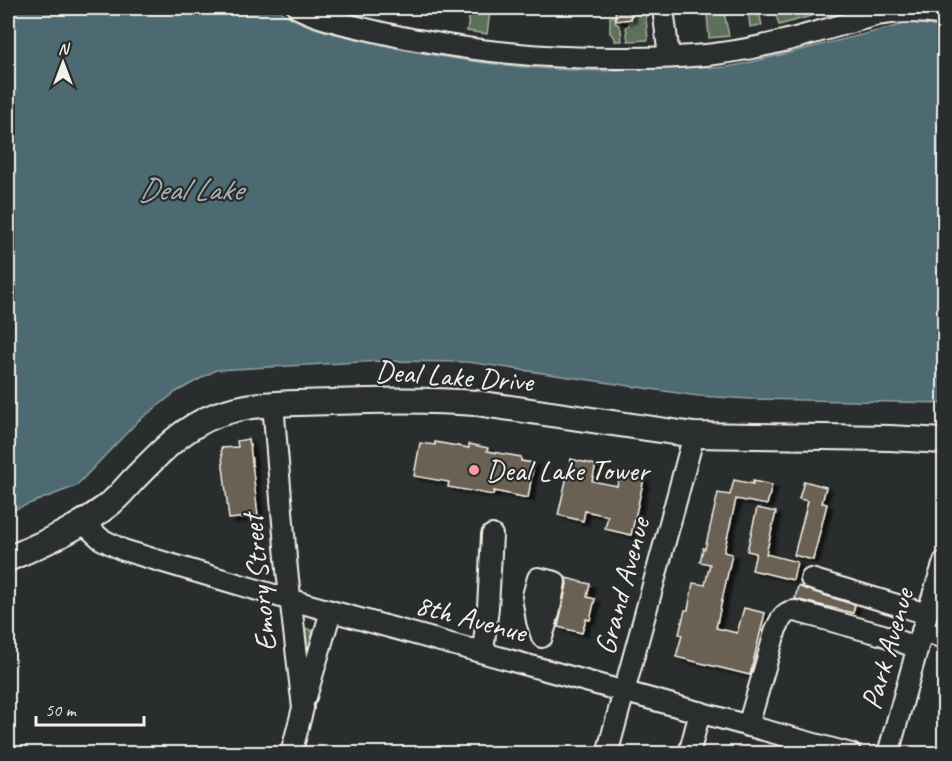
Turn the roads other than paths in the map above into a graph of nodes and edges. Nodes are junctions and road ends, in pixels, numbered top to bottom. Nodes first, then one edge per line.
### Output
1 (297, 8) edge
2 (663, 8) edge
3 (945, 15) edge
4 (669, 57) junction
5 (273, 404) junction
6 (694, 435) junction
7 (945, 441) edge
8 (83, 523) junction
9 (492, 535) dead end
10 (8, 559) edge
11 (945, 561) edge
12 (811, 579) dead end
13 (291, 600) junction
14 (331, 611) junction
15 (545, 625) dead end
16 (922, 631) junction
17 (945, 638) edge
18 (483, 652) junction
19 (535, 666) junction
20 (625, 692) junction
21 (303, 708) junction
22 (700, 712) junction
23 (748, 726) junction
24 (291, 753) edge
25 (607, 753) edge
26 (689, 753) edge
27 (851, 753) edge
28 (888, 753) edge

1 - 4 street
2 - 4 street
3 - 4 street
5 - 6 main road, Deal Lake Drive
5 - 8 main road, Deal Lake Drive
5 - 13 street, Emory Street
6 - 7 main road, Deal Lake Drive
6 - 20 street, Grand Avenue
8 - 10 main road, Deal Lake Drive
8 - 13 street, 8th Avenue
9 - 18 street
11 - 16 street, Park Avenue
12 - 16 street
13 - 14 street, 8th Avenue
13 - 21 street, Emory Street
14 - 18 street, 8th Avenue
14 - 21 street
15 - 19 street
16 - 17 street
16 - 23 street
16 - 28 street, Park Avenue
18 - 19 street, 8th Avenue
19 - 20 street, 8th Avenue
20 - 22 street, 8th Avenue
20 - 25 street, Grand Avenue
21 - 24 street, Emory Street
22 - 23 street, 8th Avenue
22 - 26 street
23 - 27 street, 8th Avenue

